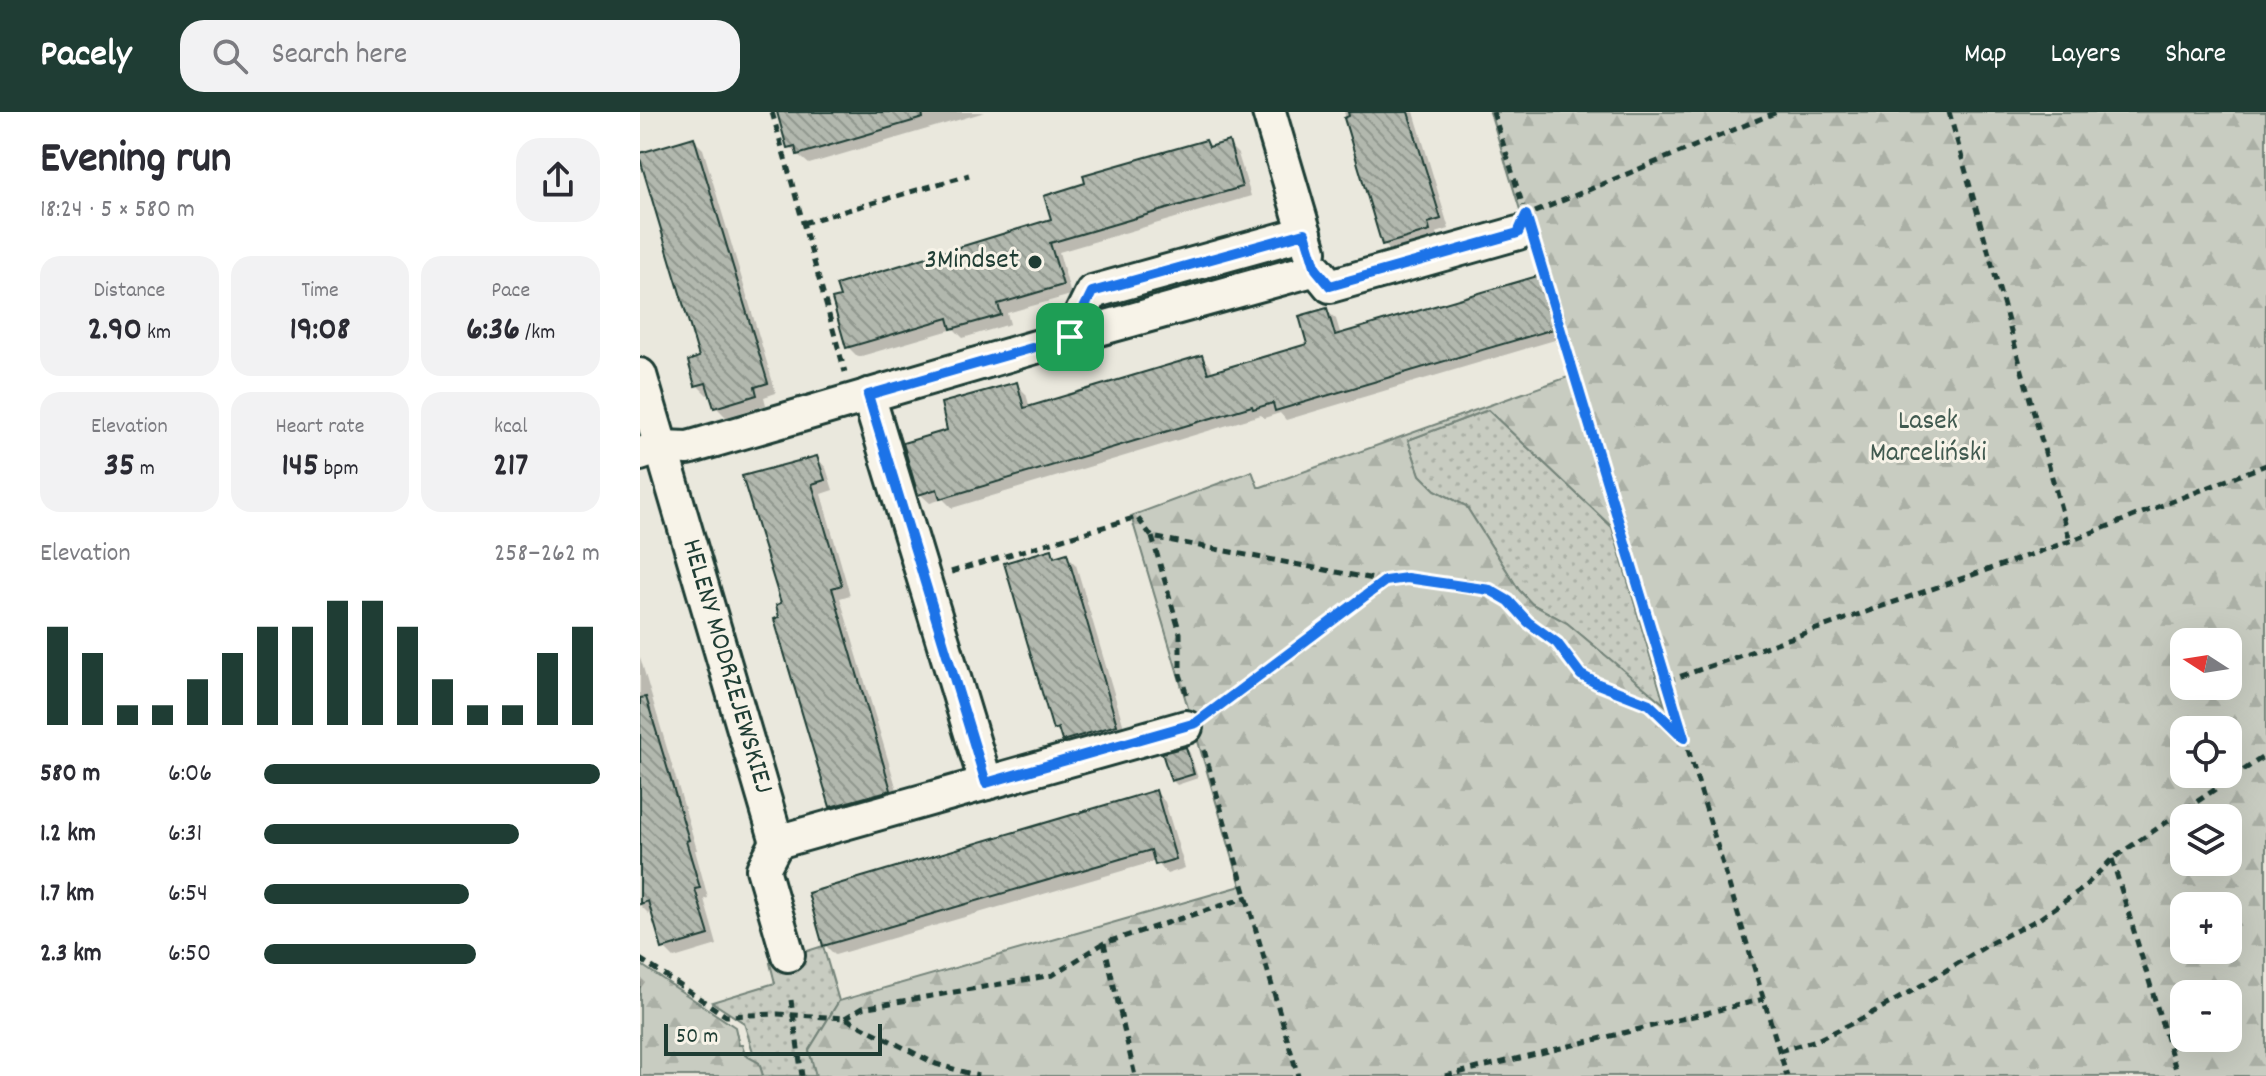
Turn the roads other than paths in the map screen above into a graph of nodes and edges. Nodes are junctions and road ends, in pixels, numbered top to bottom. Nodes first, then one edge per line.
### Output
1 (1269, 112) edge
2 (1526, 231) road end
3 (1305, 233) junction
4 (1316, 269) junction
5 (1070, 337) junction
6 (640, 375) edge
7 (858, 390) junction
8 (650, 450) edge
9 (1191, 725) road end
10 (986, 783) junction
11 (777, 842) junction
12 (788, 955) dead end

1 - 3 street
2 - 4 street
3 - 4 street
3 - 5 street
4 - 5 street
5 - 7 street
6 - 8 street, HELENY MODRZEJEWSKIEJ
7 - 8 street
7 - 10 street
8 - 11 street, HELENY MODRZEJEWSKIEJ
9 - 10 street
10 - 11 street
11 - 12 street

